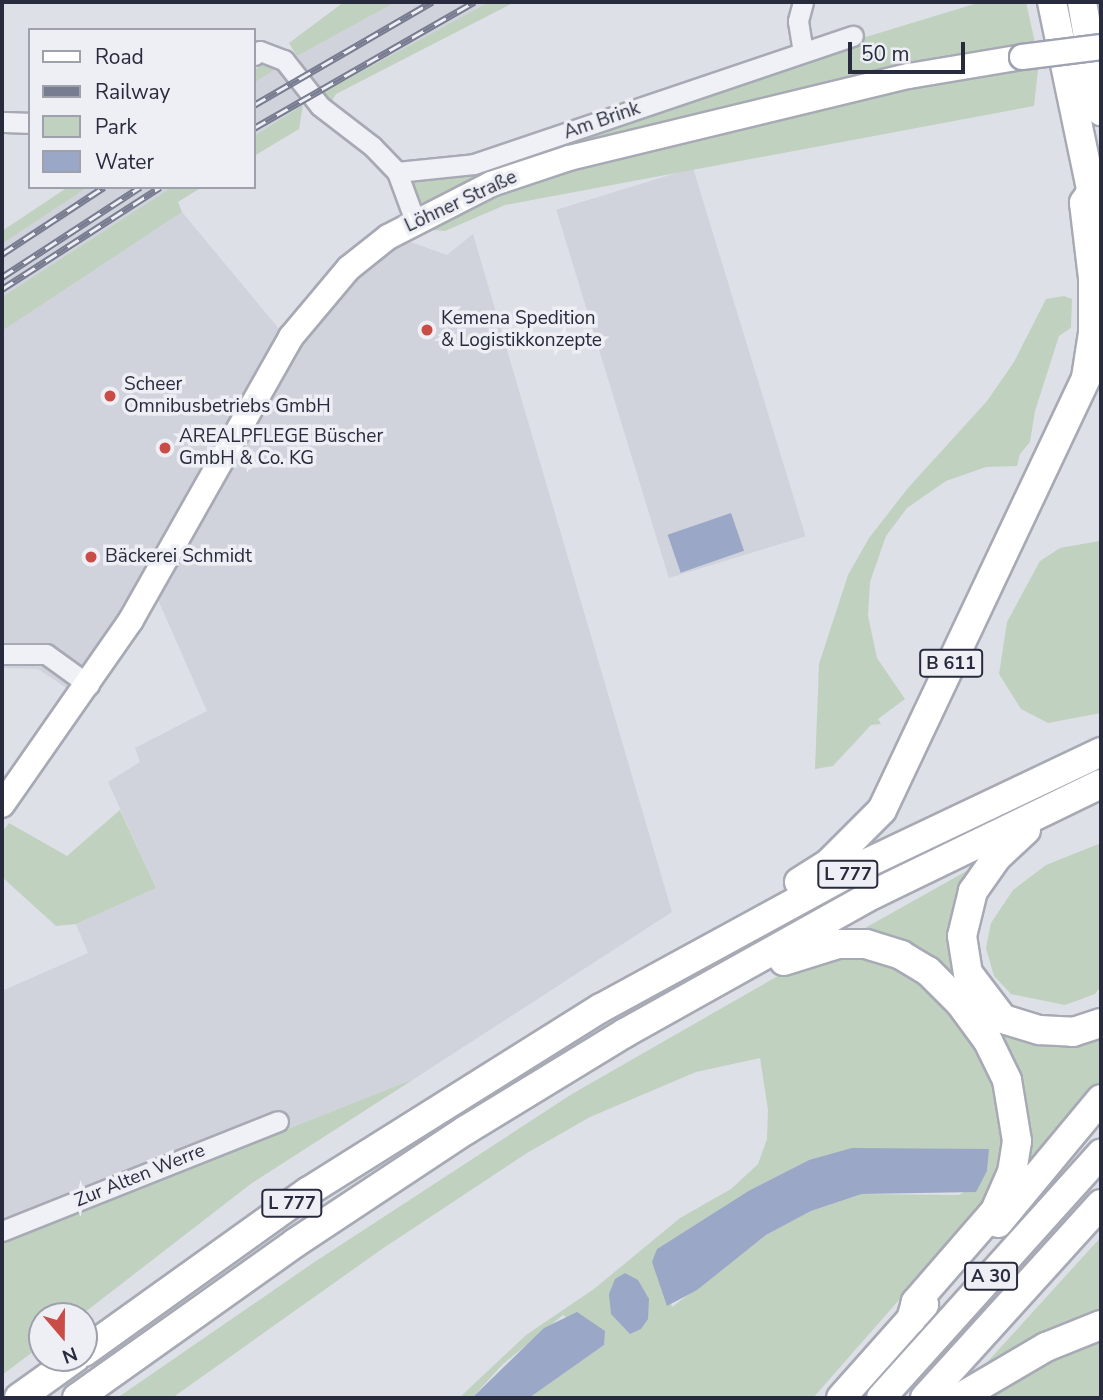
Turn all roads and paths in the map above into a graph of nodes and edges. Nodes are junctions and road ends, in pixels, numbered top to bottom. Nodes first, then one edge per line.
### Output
1 (803, 2) edge
2 (1052, 2) edge
3 (1083, 9) edge
4 (853, 36) dead end
5 (1101, 49) edge
6 (803, 52) junction
7 (256, 54) edge
8 (1101, 111) edge
9 (2, 122) edge
10 (28, 123) edge
11 (397, 172) junction
12 (1093, 189) junction
13 (415, 220) junction
14 (1101, 250) edge
15 (2, 654) edge
16 (89, 685) junction
17 (1101, 752) edge
18 (1093, 788) edge
19 (2, 805) edge
20 (601, 1008) junction
21 (1101, 1023) edge
22 (625, 1033) junction
23 (1101, 1099) edge
24 (278, 1121) dead end
25 (1101, 1154) edge
26 (1101, 1204) edge
27 (2, 1231) edge
28 (911, 1320) junction
29 (1101, 1325) edge
30 (98, 1342) edge
31 (55, 1372) edge
32 (19, 1398) edge
33 (77, 1398) edge
34 (841, 1398) edge
35 (881, 1398) edge
36 (925, 1398) edge
37 (959, 1398) edge

1 - 6 street
2 - 12 highway, B 611
3 - 5 highway
3 - 8 highway
4 - 6 street, Am Brink
5 - 13 main road, Löhner Straße, bridge
6 - 11 street, Am Brink
7 - 11 street
9 - 10 street
11 - 13 street
12 - 14 highway
12 - 20 highway, B 611
13 - 16 main road, Löhner Straße
15 - 16 street
16 - 19 main road, Löhner Straße
17 - 20 highway, L 777
18 - 21 highway
18 - 22 highway, L 777
20 - 30 highway, L 777
22 - 28 highway
22 - 33 highway, L 777
23 - 28 highway
24 - 27 street, Zur Alten Werre
25 - 35 highway, A 30
26 - 36 highway, A 30
28 - 34 highway
29 - 37 highway
31 - 32 highway

